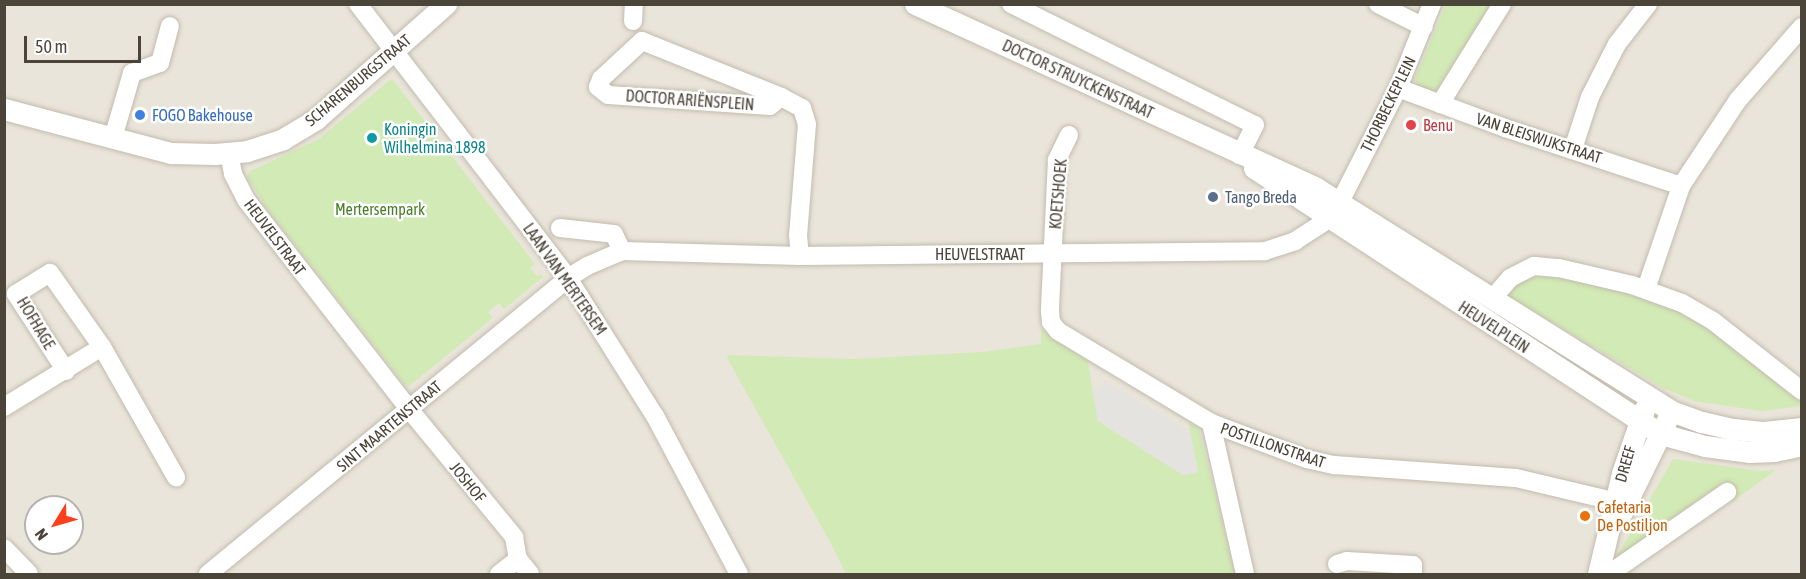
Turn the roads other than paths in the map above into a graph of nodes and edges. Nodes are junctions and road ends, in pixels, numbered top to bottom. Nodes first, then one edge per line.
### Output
1 (358, 4) edge
2 (446, 4) edge
3 (915, 4) edge
4 (1011, 4) edge
5 (1378, 4) edge
6 (1432, 4) edge
7 (1502, 4) edge
8 (1648, 4) edge
9 (170, 26) dead end
10 (1424, 27) junction
11 (1802, 27) edge
12 (394, 51) junction
13 (1398, 88) junction
14 (781, 97) junction
15 (1440, 104) junction
16 (4, 109) edge
17 (1069, 135) dead end
18 (113, 138) junction
19 (1574, 150) junction
20 (229, 153) junction
21 (1240, 155) junction
22 (1681, 186) junction
23 (1334, 210) junction
24 (561, 228) dead end
25 (622, 251) junction
26 (1053, 254) junction
27 (800, 256) junction
28 (568, 278) junction
29 (1646, 289) junction
30 (1492, 299) junction
31 (1479, 318) junction
32 (102, 347) junction
33 (66, 371) junction
34 (1802, 391) edge
35 (1650, 399) junction
36 (4, 407) edge
37 (409, 410) junction
38 (1671, 411) junction
39 (1639, 421) junction
40 (1210, 423) junction
41 (1802, 428) edge
42 (1661, 434) junction
43 (1802, 445) edge
44 (176, 477) dead end
45 (1727, 492) dead end
46 (1620, 502) junction
47 (4, 548) edge
48 (518, 559) junction
49 (1336, 564) dead end
50 (29, 574) edge
51 (208, 574) edge
52 (499, 574) edge
53 (530, 574) edge
54 (739, 574) edge
55 (1245, 574) edge
56 (1413, 574) edge
57 (1598, 574) edge
58 (1609, 574) edge

1 - 12 street, LAAN VAN MERTERSEM
2 - 12 street, SCHARENBURGSTRAAT
3 - 21 street, DOCTOR STRUYCKENSTRAAT
4 - 21 street
5 - 10 street
6 - 10 street, THORBECKEPLEIN
7 - 15 street
8 - 19 street
9 - 18 street
10 - 13 street, THORBECKEPLEIN
11 - 22 street
12 - 20 street, SCHARENBURGSTRAAT
12 - 28 street, LAAN VAN MERTERSEM
13 - 15 street, VAN BLEISWIJKSTRAAT
13 - 23 street, THORBECKEPLEIN
14 - 14 street, DOCTOR ARIËNSPLEIN
14 - 27 street, DOCTOR ARIËNSPLEIN
15 - 19 street, VAN BLEISWIJKSTRAAT
16 - 18 street
17 - 26 street, KOETSHOEK
18 - 20 street
19 - 22 street, VAN BLEISWIJKSTRAAT
20 - 37 street, HEUVELSTRAAT
21 - 23 street, DOCTOR STRUYCKENSTRAAT
22 - 29 street
23 - 26 street, HEUVELSTRAAT
23 - 30 street, HEUVELPLEIN
23 - 31 street, HEUVELPLEIN
24 - 25 street
25 - 27 street, HEUVELSTRAAT
25 - 28 street, HEUVELSTRAAT
26 - 27 street, HEUVELSTRAAT
26 - 40 street, POSTILLONSTRAAT
28 - 37 street, SINT MAARTENSTRAAT
28 - 54 street, LAAN VAN MERTERSEM
29 - 30 street, HEUVELPLEIN
29 - 34 street, HEUVELPLEIN
30 - 31 street
30 - 35 street, HEUVELPLEIN
31 - 39 street, HEUVELPLEIN
32 - 33 street
32 - 33 street, HOFHAGE
32 - 44 street, HOFHAGE
33 - 36 street
35 - 38 street, HEUVELPLEIN
35 - 39 street, DREEF
37 - 48 street, JOSHOF
37 - 51 street, SINT MAARTENSTRAAT
38 - 41 street, HEUVELPLEIN
38 - 42 street, DREEF
39 - 42 street, HEUVELPLEIN
39 - 46 street, DREEF
40 - 46 street, POSTILLONSTRAAT
40 - 55 street
42 - 43 street, HEUVELPLEIN
42 - 46 street, DREEF
45 - 58 street
46 - 57 street, DREEF
47 - 50 street
48 - 52 street
48 - 53 street, JOSHOF
49 - 56 street

